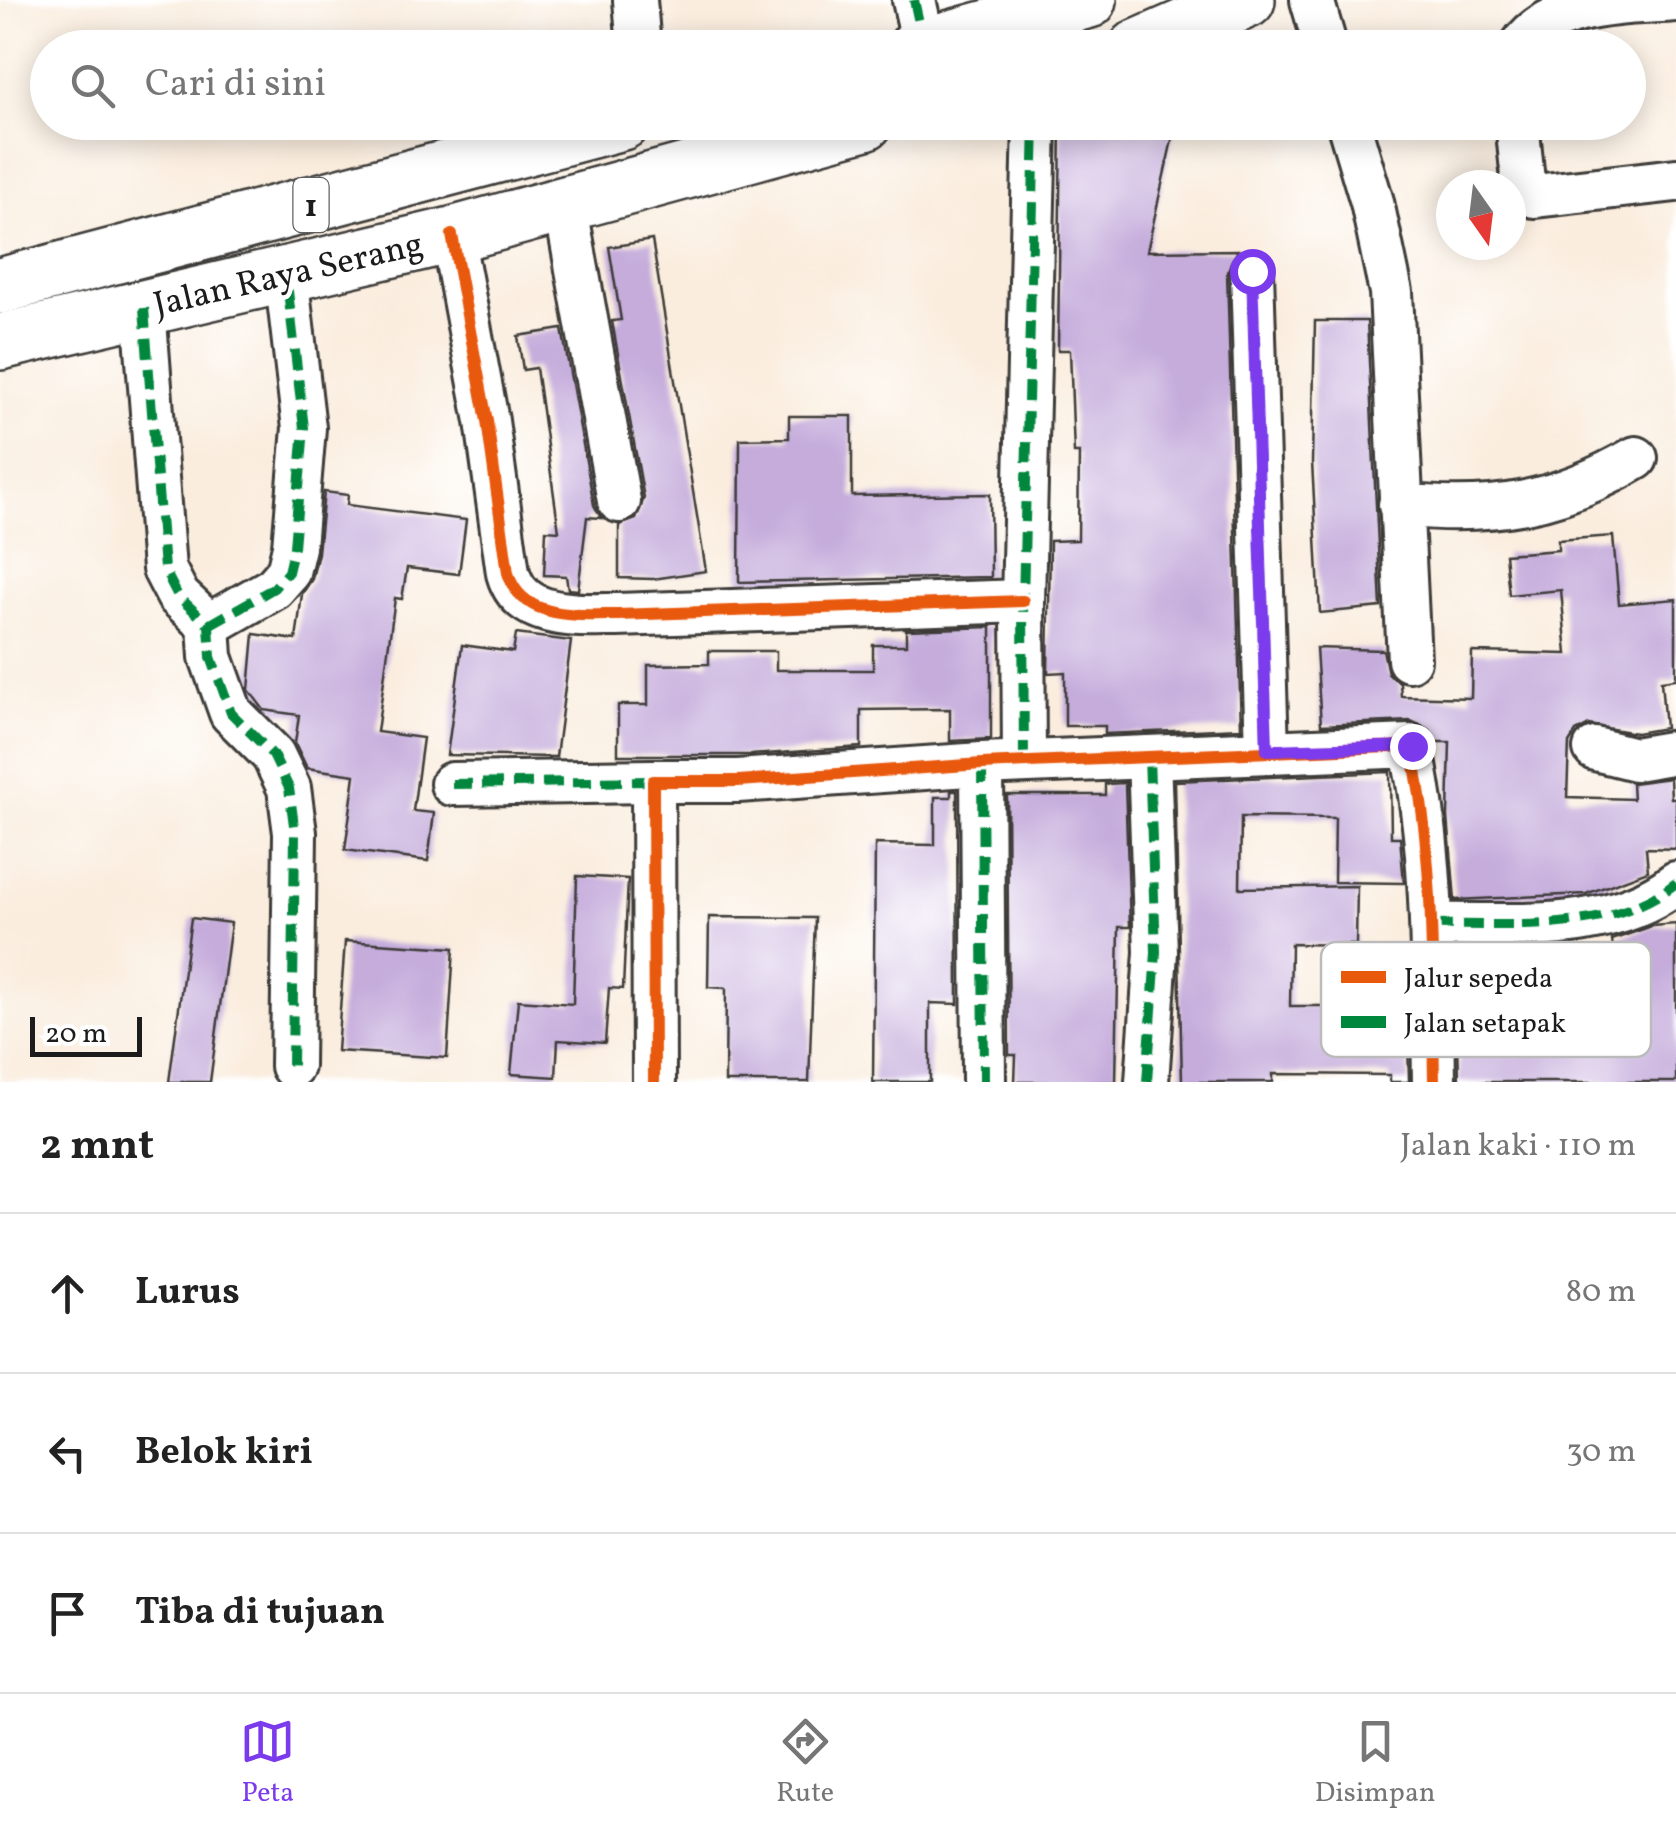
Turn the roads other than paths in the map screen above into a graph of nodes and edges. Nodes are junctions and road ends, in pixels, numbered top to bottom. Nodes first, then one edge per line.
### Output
1 (635, 0) edge
2 (1089, 0) edge
3 (1248, 0) edge
4 (1312, 0) edge
5 (1676, 0) edge
6 (638, 30) edge
7 (924, 30) edge
8 (1179, 30) edge
9 (1321, 30) edge
10 (1533, 30) edge
11 (554, 140) edge
12 (798, 140) edge
13 (1035, 140) edge
14 (1353, 140) edge
15 (1519, 140) edge
16 (1676, 180) edge
17 (565, 203) junction
18 (452, 235) junction
19 (1252, 271) dead end
20 (286, 274) junction
21 (0, 286) edge
22 (144, 308) junction
23 (0, 342) edge
24 (1636, 458) dead end
25 (619, 501) dead end
26 (1400, 505) junction
27 (1023, 602) junction
28 (209, 625) junction
29 (1409, 660) dead end
30 (1595, 749) dead end
31 (1267, 750) junction
32 (1676, 752) edge
33 (1149, 757) junction
34 (1024, 762) junction
35 (982, 764) junction
36 (653, 782) junction
37 (452, 784) dead end
38 (1676, 883) edge
39 (1432, 925) junction
40 (1432, 942) edge
41 (1434, 1057) edge
42 (292, 1066) dead end
43 (654, 1082) edge
44 (984, 1082) edge
45 (1147, 1082) edge
46 (1434, 1082) edge

1 - 6 street
2 - 7 highway
3 - 8 highway
4 - 9 street
5 - 10 street
11 - 21 highway, Jalan Raya Serang / 1
12 - 17 highway, Jalan Raya Serang / 1
13 - 27 street
14 - 26 street
15 - 16 street
17 - 18 highway, Jalan Raya Serang / 1
17 - 25 street
18 - 20 highway, Jalan Raya Serang / 1
18 - 27 street
19 - 31 street
20 - 22 highway, Jalan Raya Serang / 1
20 - 28 street
22 - 23 highway, Jalan Raya Serang / 1
22 - 28 street
24 - 26 street
26 - 29 street
27 - 34 street
28 - 42 street
30 - 32 street
31 - 33 street
31 - 39 street
33 - 34 street
33 - 45 street
34 - 35 street
35 - 36 street
35 - 44 street
36 - 37 street
36 - 43 street
38 - 39 street
39 - 40 street
41 - 46 street

